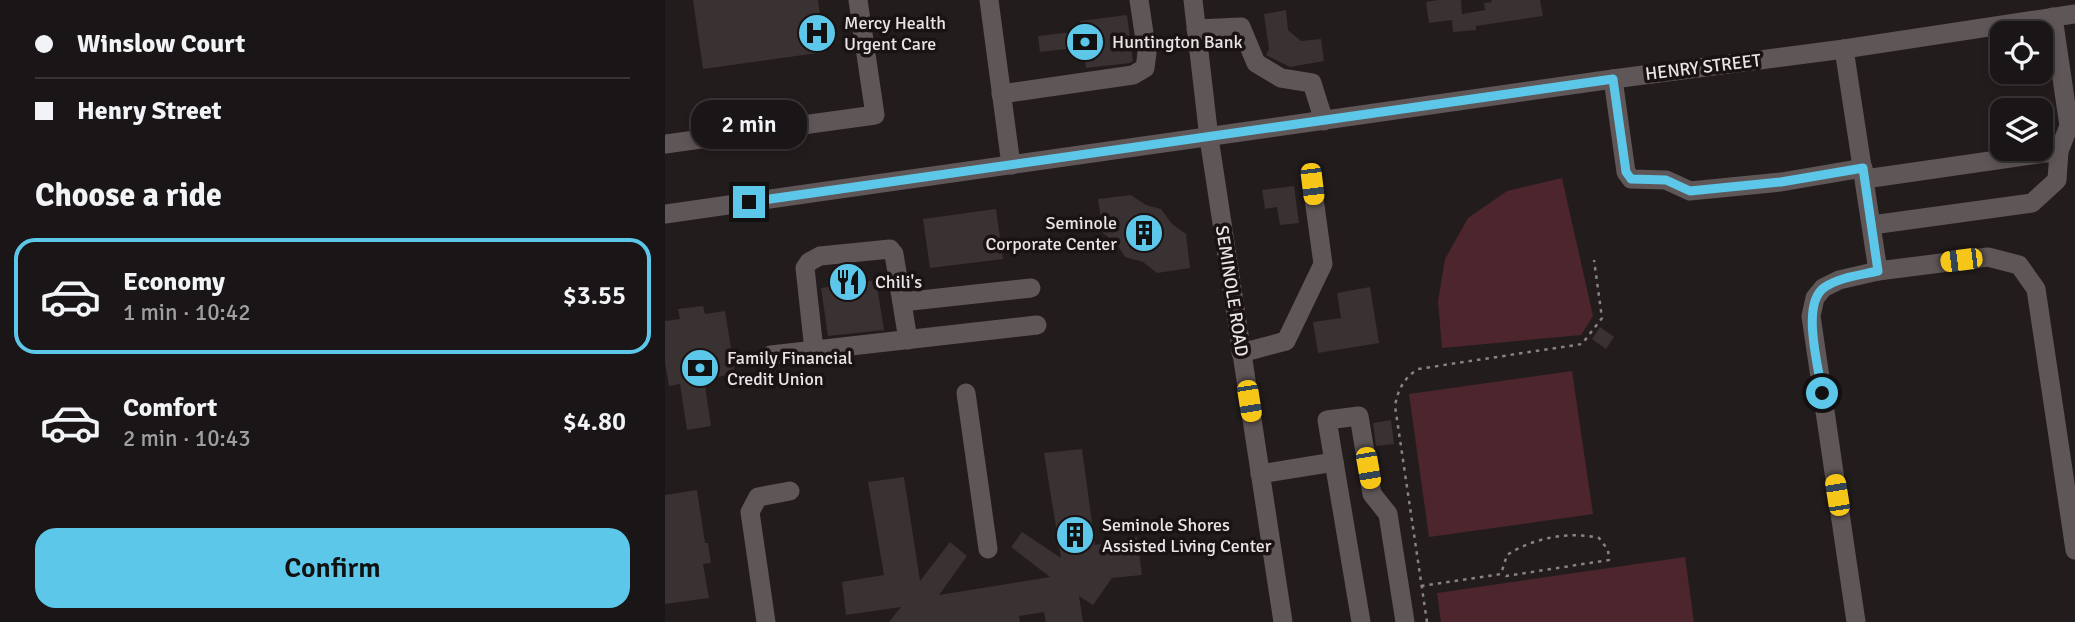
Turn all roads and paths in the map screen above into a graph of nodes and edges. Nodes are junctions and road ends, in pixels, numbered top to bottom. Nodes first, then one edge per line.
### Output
1 (858, 0) edge
2 (989, 0) edge
3 (1139, 0) edge
4 (1193, 0) edge
5 (2075, 14) edge
6 (2053, 18) junction
7 (1196, 29) junction
8 (1844, 49) junction
9 (1613, 79) junction
10 (1002, 94) junction
11 (1324, 121) junction
12 (1209, 138) junction
13 (665, 144) edge
14 (2059, 151) junction
15 (1011, 165) junction
16 (1864, 174) junction
17 (1312, 184) dead end
18 (665, 214) edge
19 (1872, 225) junction
20 (1594, 260) dead end
21 (1878, 271) junction
22 (1031, 288) dead end
23 (902, 302) junction
24 (1037, 326) dead end
25 (908, 340) junction
26 (814, 350) junction
27 (1241, 353) junction
28 (771, 355) dead end
29 (965, 393) dead end
30 (1334, 462) junction
31 (1260, 474) junction
32 (790, 491) dead end
33 (988, 549) dead end
34 (2075, 550) edge
35 (1500, 574) junction
36 (1421, 586) junction
37 (1400, 589) junction
38 (766, 622) edge
39 (1283, 622) edge
40 (1361, 622) edge
41 (1405, 622) edge
42 (1427, 622) edge
43 (1856, 622) edge

1 - 13 street
2 - 10 street
3 - 10 street
4 - 7 street, SEMINOLE ROAD
5 - 6 street, HENRY STREET
6 - 8 street, HENRY STREET
6 - 14 street
7 - 11 street
7 - 12 street, SEMINOLE ROAD
8 - 9 street, HENRY STREET
8 - 16 street
9 - 11 street, HENRY STREET
9 - 16 street
10 - 15 street
11 - 12 street, HENRY STREET
12 - 15 street, HENRY STREET
12 - 27 street, SEMINOLE ROAD
14 - 16 street
14 - 19 street
15 - 18 street, HENRY STREET
16 - 19 street
17 - 27 street
19 - 21 street
20 - 36 path
21 - 34 street
21 - 43 street
22 - 23 street
23 - 25 street
23 - 26 street
24 - 25 street
25 - 26 street
26 - 28 street
27 - 31 street, SEMINOLE ROAD
29 - 33 street
30 - 31 street
30 - 37 street
30 - 40 street
31 - 39 street, SEMINOLE ROAD
32 - 38 street
35 - 35 path
35 - 36 path
36 - 37 path
36 - 42 path
37 - 41 street

